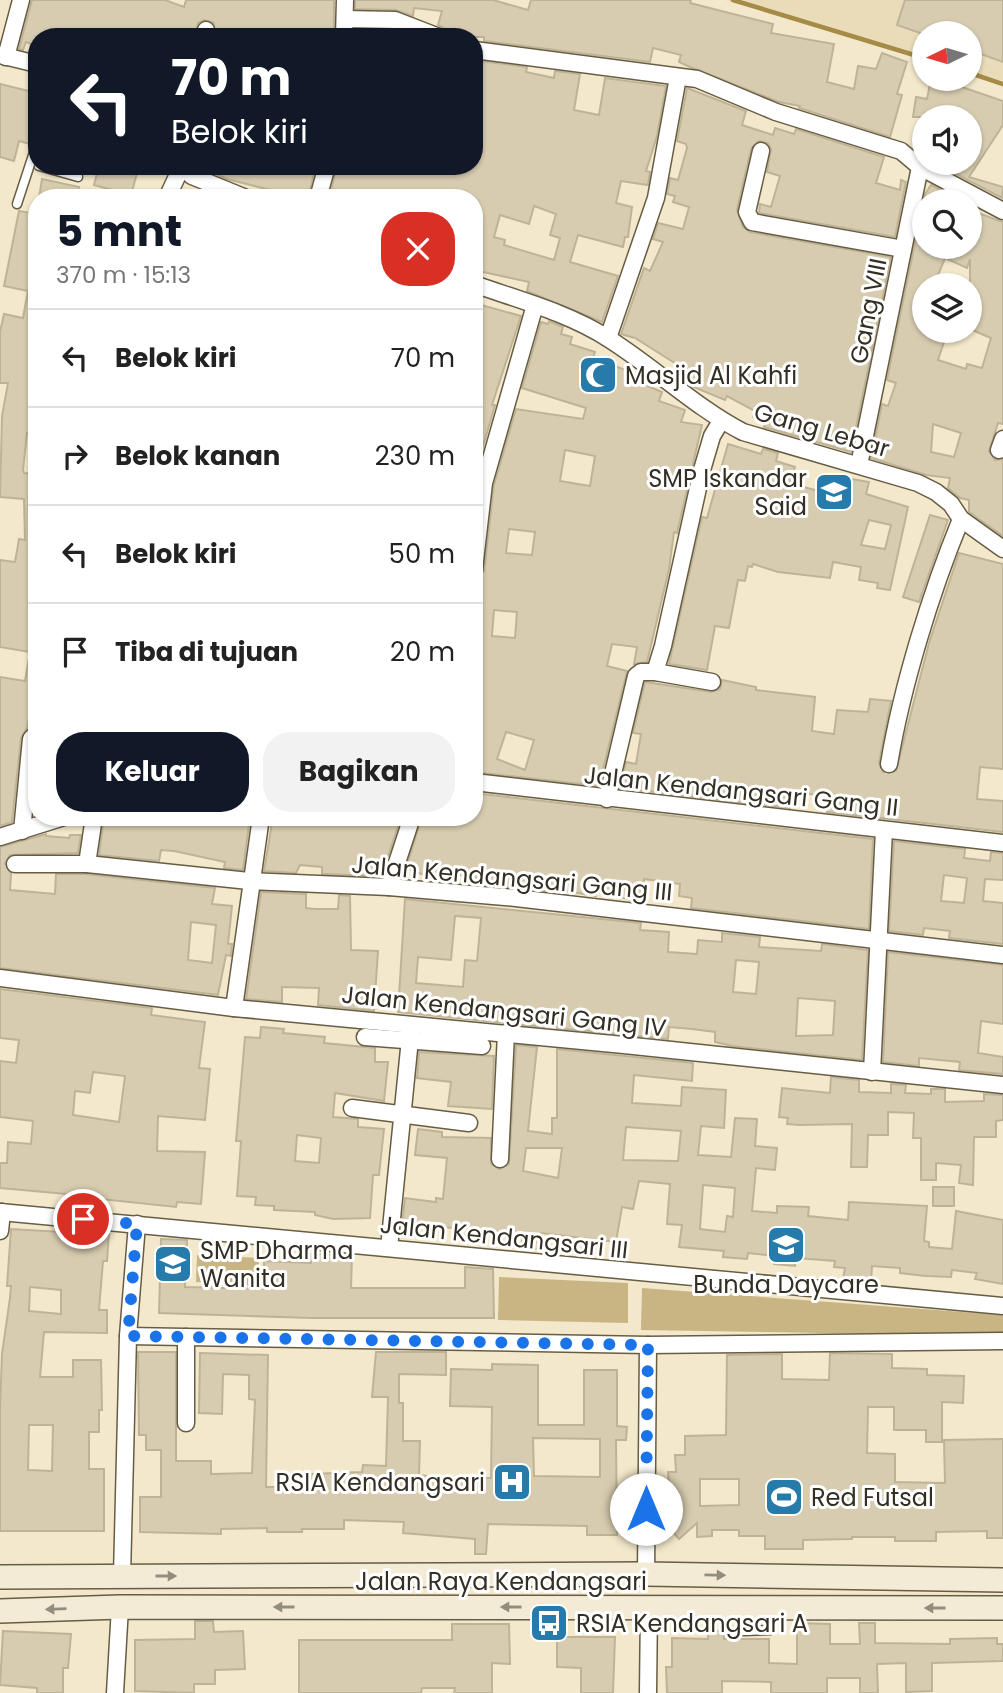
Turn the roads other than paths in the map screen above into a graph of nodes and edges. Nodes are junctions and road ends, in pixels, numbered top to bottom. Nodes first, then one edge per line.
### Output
1 (21, 0) edge
2 (345, 0) edge
3 (345, 19) junction
4 (344, 28) edge
5 (416, 28) edge
6 (483, 51) edge
7 (3, 56) edge
8 (28, 62) edge
9 (678, 77) junction
10 (761, 151) dead end
11 (912, 161) edge
12 (30, 175) edge
13 (71, 175) edge
14 (191, 175) edge
15 (918, 175) edge
16 (935, 175) edge
17 (78, 177) dead end
18 (224, 189) edge
19 (17, 204) dead end
20 (1003, 211) edge
21 (903, 249) junction
22 (483, 287) edge
23 (535, 305) junction
24 (608, 338) junction
25 (721, 421) junction
26 (859, 464) junction
27 (483, 492) edge
28 (961, 519) junction
29 (1003, 548) edge
30 (655, 672) junction
31 (712, 682) dead end
32 (889, 764) dead end
33 (28, 770) edge
34 (483, 783) edge
35 (607, 799) junction
36 (37, 826) edge
37 (93, 826) edge
38 (259, 826) edge
39 (409, 826) edge
40 (884, 830) junction
41 (22, 831) junction
42 (0, 837) edge
43 (1003, 843) edge
44 (15, 864) dead end
45 (87, 864) junction
46 (249, 881) junction
47 (389, 887) junction
48 (878, 939) junction
49 (1003, 955) edge
50 (0, 978) edge
51 (234, 1008) junction
52 (506, 1033) junction
53 (365, 1037) dead end
54 (410, 1039) junction
55 (482, 1046) dead end
56 (872, 1072) junction
57 (1003, 1085) edge
58 (352, 1108) dead end
59 (402, 1113) junction
60 (469, 1123) dead end
61 (500, 1159) dead end
62 (1, 1212) edge
63 (137, 1224) junction
64 (0, 1231) edge
65 (388, 1248) junction
66 (1003, 1306) edge
67 (128, 1336) junction
68 (186, 1337) junction
69 (1003, 1341) edge
70 (648, 1345) junction
71 (186, 1423) dead end
72 (646, 1574) junction
73 (326, 1575) junction
74 (122, 1576) junction
75 (0, 1577) edge
76 (968, 1579) junction
77 (1003, 1580) edge
78 (120, 1607) junction
79 (326, 1607) junction
80 (649, 1607) junction
81 (967, 1608) junction
82 (1003, 1608) edge
83 (0, 1611) edge
84 (115, 1693) edge
85 (648, 1693) edge

1 - 7 street
2 - 3 street
3 - 4 street
3 - 5 street
6 - 9 street
7 - 8 street
9 - 11 street
9 - 24 street
10 - 21 street
12 - 19 lane
13 - 17 lane
14 - 18 street
15 - 21 street, Gang VIII
16 - 20 street
21 - 26 street, Gang VIII
22 - 23 street, Gang Lebar
23 - 24 street, Gang Lebar
23 - 27 street
24 - 25 street, Gang Lebar
25 - 26 street, Gang Lebar
25 - 30 street
26 - 28 street, Gang Lebar
28 - 29 street, Gang Lebar
28 - 32 street
30 - 31 street
30 - 35 street
33 - 41 street
34 - 35 street, Jalan Kendangsari Gang II
35 - 40 street, Jalan Kendangsari Gang II
36 - 41 street
37 - 45 street
38 - 46 street
39 - 47 street
40 - 43 street, Jalan Kendangsari Gang II
40 - 48 street
41 - 42 street
44 - 45 street, Jalan Kendangsari Gang III
45 - 46 street, Jalan Kendangsari Gang III
46 - 47 street, Jalan Kendangsari Gang III
46 - 51 street
47 - 48 street, Jalan Kendangsari Gang III
48 - 49 street, Jalan Kendangsari Gang III
48 - 56 street
50 - 51 street, Jalan Kendangsari Gang IV
51 - 52 street, Jalan Kendangsari Gang IV
52 - 56 street, Jalan Kendangsari Gang IV
52 - 61 street
53 - 54 street
54 - 55 street
54 - 59 street
56 - 57 street, Jalan Kendangsari Gang IV
58 - 59 street
59 - 60 street
59 - 65 street
62 - 63 street, Jalan Kendangsari III
62 - 64 street
63 - 65 street, Jalan Kendangsari III
63 - 67 street
65 - 66 street, Jalan Kendangsari III
67 - 68 street
67 - 74 street
68 - 70 street
68 - 71 street
69 - 70 street
70 - 72 street
72 - 73 main road, Jalan Raya Kendangsari
72 -> 76 main road, Jalan Raya Kendangsari
74 -> 73 main road, Jalan Raya Kendangsari
73 - 79 main road
74 - 75 main road, Jalan Raya Kendangsari
76 - 77 main road, Jalan Raya Kendangsari
76 - 81 main road
79 -> 78 main road, Jalan Raya Kendangsari
78 -> 83 main road, Jalan Raya Kendangsari
78 - 84 street
80 -> 79 main road, Jalan Raya Kendangsari
81 -> 80 main road, Jalan Raya Kendangsari
80 - 85 street
81 - 82 main road, Jalan Raya Kendangsari

